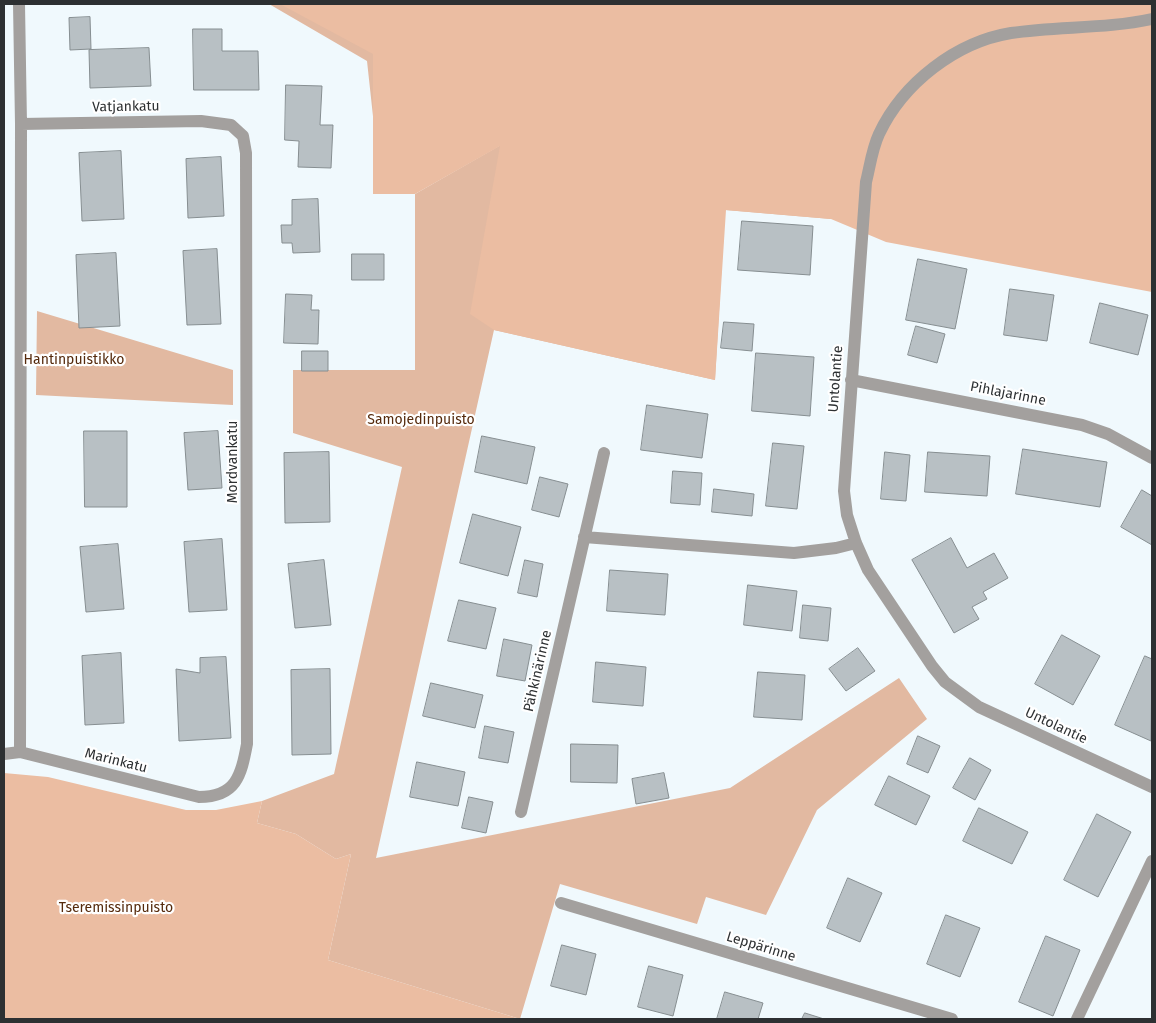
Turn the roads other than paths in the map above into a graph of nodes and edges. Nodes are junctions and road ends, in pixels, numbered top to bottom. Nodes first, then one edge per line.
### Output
1 (19, 4) edge
2 (1152, 19) edge
3 (21, 124) junction
4 (231, 125) joint
5 (851, 380) junction
6 (604, 453) dead end
7 (1152, 458) edge
8 (584, 538) junction
9 (856, 543) junction
10 (20, 752) junction
11 (4, 754) edge
12 (1152, 787) edge
13 (220, 795) joint
14 (521, 812) dead end
15 (1152, 861) edge
16 (561, 903) dead end
17 (952, 1019) edge
18 (1077, 1019) edge

1 - 3 street
2 - 5 street, Untolantie
3 - 4 street, Vatjankatu
3 - 10 street
4 - 13 street, Mordvankatu
5 - 7 street, Pihlajarinne
5 - 9 street, Untolantie
6 - 8 street, Pähkinärinne
8 - 9 street
8 - 14 street, Pähkinärinne
9 - 12 street, Untolantie
10 - 11 street, Marinkatu
10 - 13 street, Marinkatu
15 - 18 street
16 - 17 street, Leppärinne

